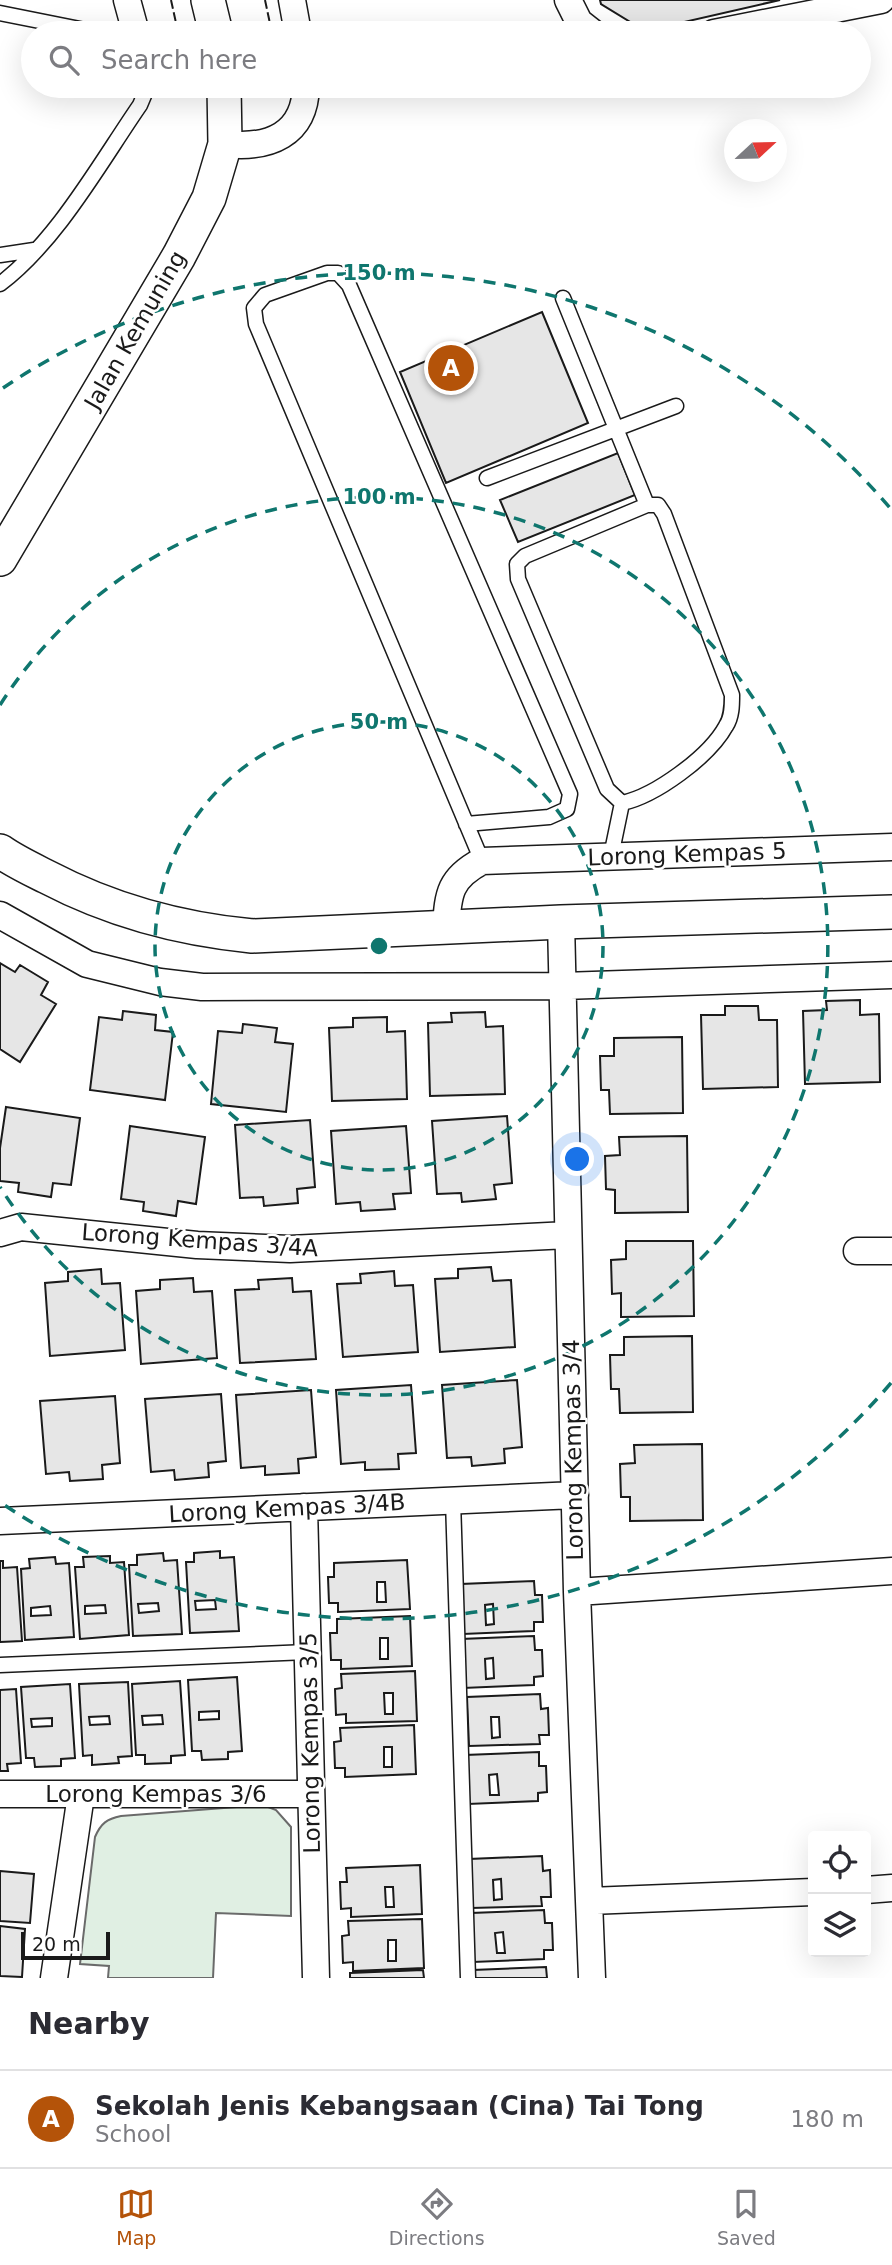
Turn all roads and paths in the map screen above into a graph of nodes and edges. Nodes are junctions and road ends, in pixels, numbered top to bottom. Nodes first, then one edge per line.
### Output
1 (127, 0) edge
2 (208, 0) edge
3 (292, 0) edge
4 (568, 0) edge
5 (881, 0) edge
6 (0, 13) edge
7 (40, 21) edge
8 (132, 21) edge
9 (213, 21) edge
10 (296, 21) edge
11 (578, 21) edge
12 (775, 21) edge
13 (143, 98) edge
14 (223, 98) edge
15 (305, 98) edge
16 (225, 144) junction
17 (34, 250) junction
18 (0, 255) edge
19 (0, 284) edge
20 (564, 298) dead end
21 (676, 405) dead end
22 (617, 429) junction
23 (487, 478) dead end
24 (647, 505) junction
25 (0, 559) edge
26 (622, 803) junction
27 (466, 824) junction
28 (892, 847) edge
29 (0, 851) edge
30 (611, 856) junction
31 (482, 862) junction
32 (892, 912) edge
33 (0, 915) edge
34 (561, 922) junction
35 (446, 927) junction
36 (892, 975) edge
37 (563, 986) junction
38 (0, 1233) edge
39 (568, 1235) junction
40 (857, 1251) dead end
41 (892, 1251) edge
42 (575, 1495) junction
43 (453, 1500) junction
44 (304, 1507) junction
45 (0, 1521) edge
46 (892, 1571) edge
47 (576, 1592) junction
48 (307, 1652) junction
49 (0, 1665) edge
50 (0, 1794) edge
51 (311, 1794) junction
52 (81, 1795) junction
53 (892, 1888) edge
54 (871, 1890) edge
55 (808, 1892) edge
56 (590, 1901) junction
57 (54, 1978) edge
58 (316, 1978) edge
59 (468, 1978) edge
60 (592, 1978) edge

1 - 8 street
2 - 9 street
3 - 10 street
4 - 11 street
5 - 12 street
6 - 7 lane
13 - 17 lane
14 - 16 street, Jalan Kemuning
15 - 16 street
16 - 25 street, Jalan Kemuning
17 - 18 lane
17 - 19 lane
20 - 22 lane
21 - 22 lane
22 - 23 lane
22 - 24 lane
24 - 26 lane
24 - 26 lane
26 - 30 lane
27 - 27 lane
27 - 31 lane
28 - 30 street, Lorong Kempas 5
29 - 35 street
30 - 31 street, Lorong Kempas 5
31 - 35 street
32 - 34 street
33 - 37 street
34 - 35 street
34 - 37 street, Lorong Kempas 3/4
36 - 37 street
37 - 39 street, Lorong Kempas 3/4
38 - 39 street, Lorong Kempas 3/4A
39 - 42 street, Lorong Kempas 3/4
40 - 41 street
42 - 43 street, Lorong Kempas 3/4B
42 - 47 street, Lorong Kempas 3/4
43 - 44 street, Lorong Kempas 3/4B
43 - 59 lane
44 - 45 street, Lorong Kempas 3/4B
44 - 48 street, Lorong Kempas 3/5
46 - 47 street
47 - 56 street, Lorong Kempas 3/4
48 - 49 lane
48 - 51 street, Lorong Kempas 3/5
50 - 52 street, Lorong Kempas 3/6
51 - 52 street, Lorong Kempas 3/6
51 - 58 street, Lorong Kempas 3/5
52 - 57 street
53 - 54 street
55 - 56 street
56 - 60 street, Lorong Kempas 3/4

